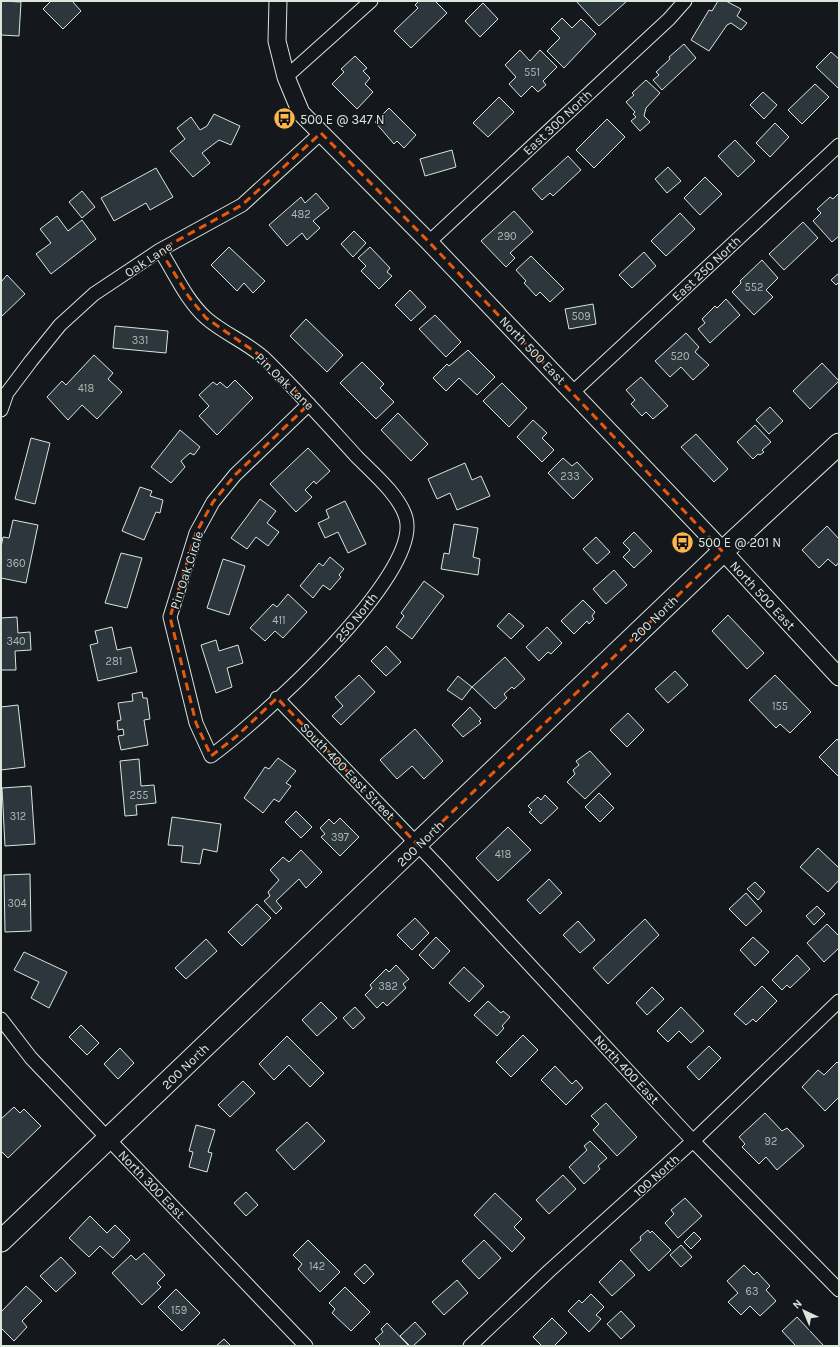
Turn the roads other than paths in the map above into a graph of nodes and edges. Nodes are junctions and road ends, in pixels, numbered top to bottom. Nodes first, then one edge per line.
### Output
1 (278, 1) edge
2 (371, 1) edge
3 (685, 1) edge
4 (286, 77) junction
5 (321, 133) junction
6 (839, 144) edge
7 (429, 242) junction
8 (160, 250) junction
9 (4, 392) edge
10 (573, 392) junction
11 (309, 404) junction
12 (1, 410) edge
13 (839, 444) edge
14 (406, 518) joint
15 (723, 552) junction
16 (839, 677) edge
17 (277, 698) junction
18 (418, 845) junction
19 (839, 1001) edge
20 (1, 1019) edge
21 (108, 1139) junction
22 (693, 1141) junction
23 (1, 1241) edge
24 (839, 1290) edge
25 (306, 1346) edge
26 (470, 1346) edge

1 - 4 street, North 500 East
2 - 4 street
3 - 7 street, East 300 North
4 - 5 street, North 500 East
5 - 7 street, North 500 East
5 - 8 street, Oak Lane
6 - 10 street, East 250 North
7 - 10 street, North 500 East
8 - 9 street, Oak Lane
8 - 11 street, Pin Oak Lane
9 - 12 street, Oak Lane
10 - 15 street, North 500 East
11 - 14 street, Pin Oak Lane
11 - 17 street, Pin Oak Circle
13 - 15 main road, 200 North
14 - 17 street, 250 North
15 - 16 street, North 500 East
15 - 18 main road, 200 North
17 - 18 street, South 400 East Street
18 - 21 main road, 200 North
18 - 22 street, North 400 East
19 - 22 street, 100 North
20 - 21 street, North 300 East
21 - 23 main road, 200 North
21 - 25 street, North 300 East
22 - 24 street, North 400 East
22 - 26 street, 100 North

